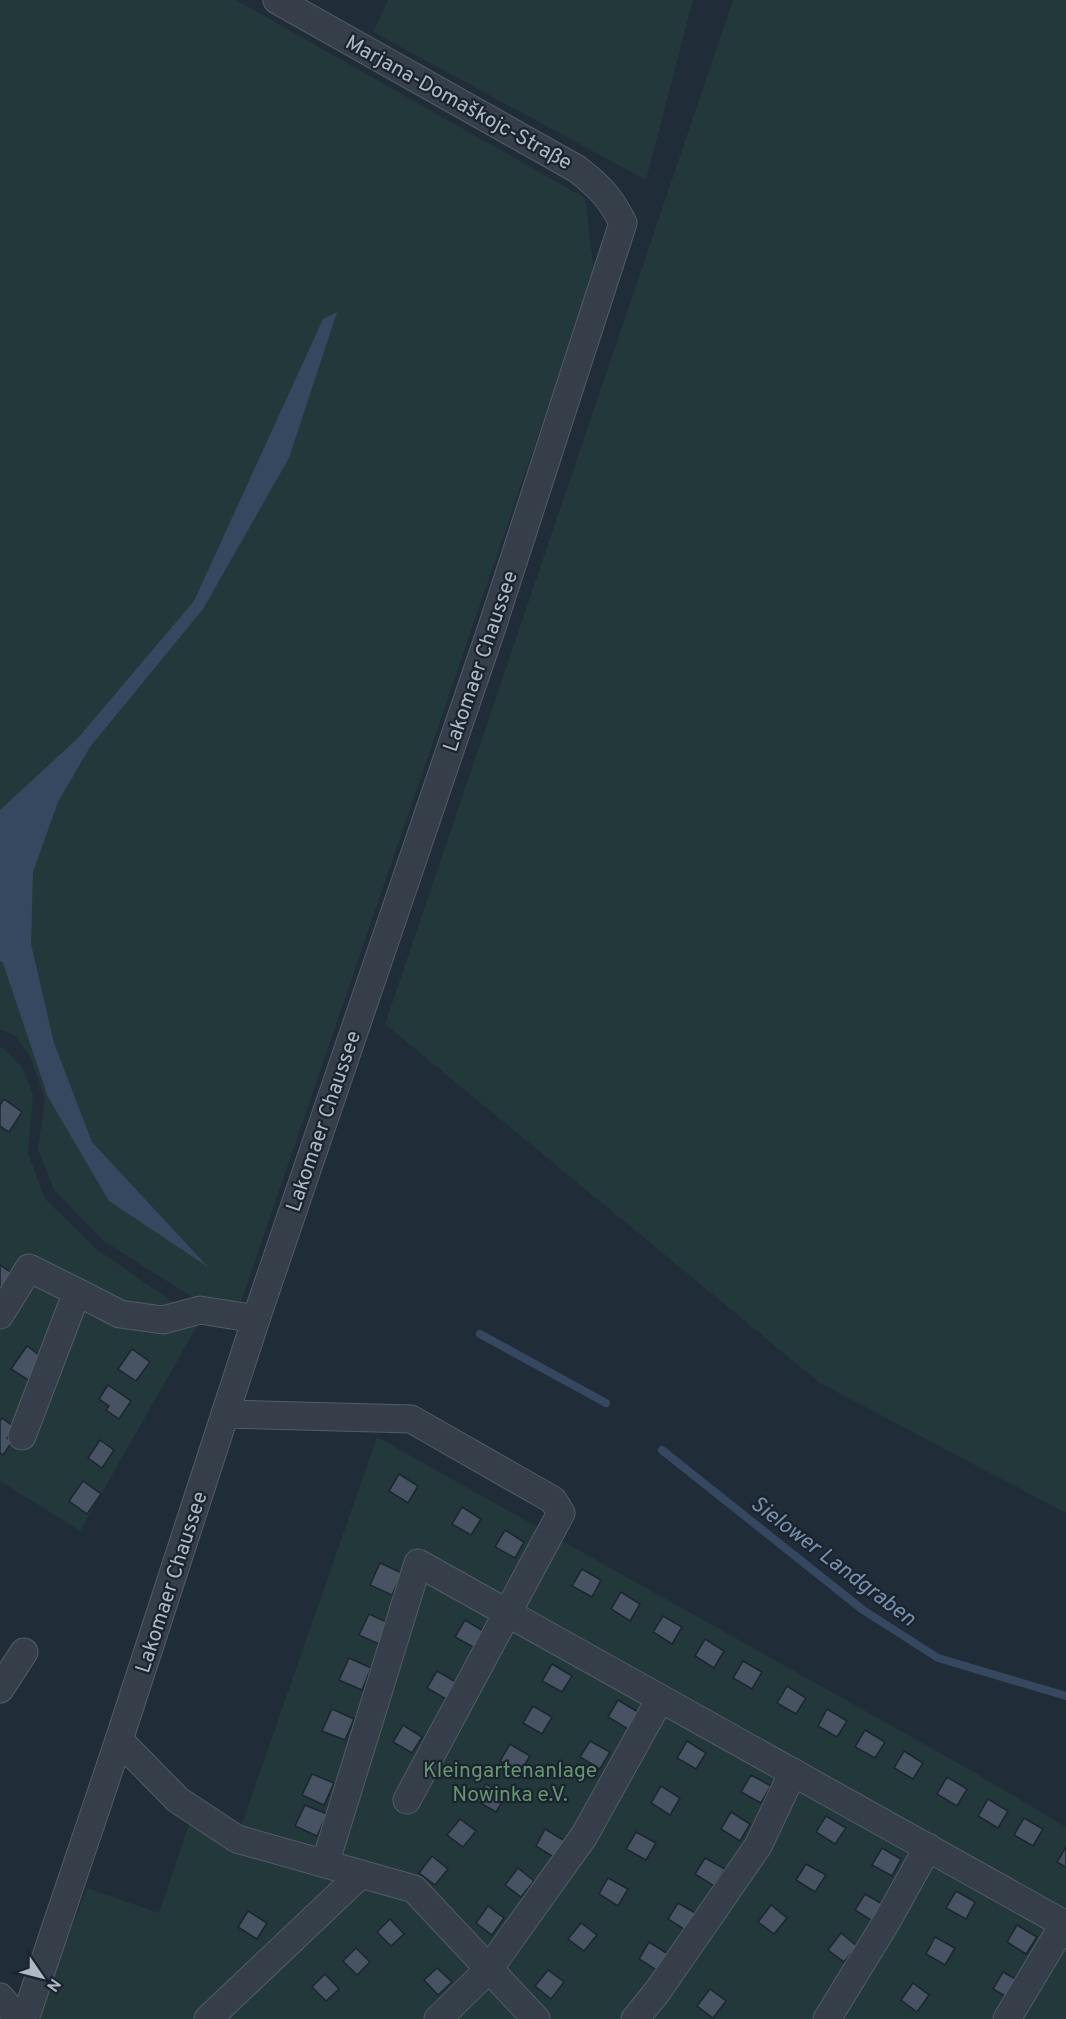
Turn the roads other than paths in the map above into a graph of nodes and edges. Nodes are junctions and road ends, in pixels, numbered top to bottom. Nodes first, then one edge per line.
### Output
1 (277, 0) edge
2 (623, 223) joint
3 (77, 1292) junction
4 (0, 1315) edge
5 (256, 1318) junction
6 (225, 1414) junction
7 (22, 1436) dead end
8 (509, 1614) junction
9 (24, 1652) dead end
10 (0, 1689) edge
11 (660, 1699) junction
12 (119, 1740) junction
13 (793, 1772) junction
14 (407, 1800) dead end
15 (928, 1847) junction
16 (325, 1864) junction
17 (361, 1874) junction
18 (1065, 1924) edge
19 (489, 1969) junction
20 (0, 1997) edge
21 (18, 2019) edge
22 (25, 2019) edge
23 (208, 2019) edge
24 (438, 2019) edge
25 (536, 2019) edge
26 (635, 2019) edge
27 (827, 2019) edge
28 (1007, 2019) edge

1 - 2 street, Marjana-Domaškojc-Straße
2 - 5 street, Lakomaer Chaussee
3 - 4 street
3 - 5 street
3 - 7 street
5 - 6 street, Lakomaer Chaussee
6 - 8 street
6 - 12 street, Lakomaer Chaussee
8 - 11 street
8 - 14 street
8 - 16 street
9 - 10 street
11 - 13 street
11 - 19 street
12 - 16 street
12 - 22 street, Lakomaer Chaussee
13 - 15 street
13 - 26 street
15 - 18 street
15 - 27 street
16 - 17 street
17 - 19 street
17 - 23 street
18 - 28 street
19 - 24 street
19 - 25 street
20 - 21 street

